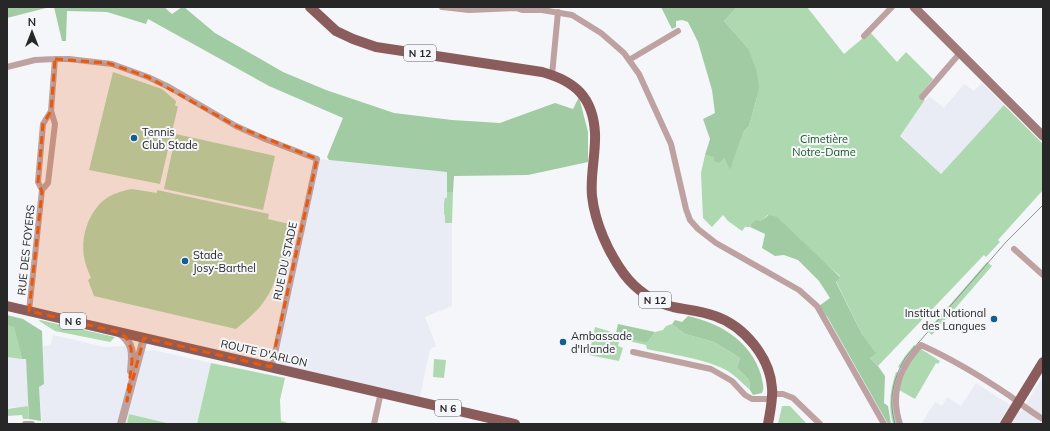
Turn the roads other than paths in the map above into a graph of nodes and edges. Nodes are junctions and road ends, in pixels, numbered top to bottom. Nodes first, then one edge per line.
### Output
1 (310, 7) edge
2 (442, 7) edge
3 (892, 7) edge
4 (914, 7) edge
5 (558, 12) junction
6 (678, 31) dead end
7 (864, 36) dead end
8 (960, 53) junction
9 (55, 59) junction
10 (629, 60) junction
11 (7, 67) edge
12 (552, 74) junction
13 (922, 97) dead end
14 (51, 110) junction
15 (1043, 136) edge
16 (42, 190) junction
17 (1014, 249) dead end
18 (1043, 276) edge
19 (7, 306) edge
20 (29, 311) junction
21 (118, 332) junction
22 (144, 338) junction
23 (633, 352) dead end
24 (1043, 362) edge
25 (271, 367) junction
26 (381, 392) junction
27 (772, 397) junction
28 (1014, 400) junction
29 (127, 401) junction
30 (1043, 419) edge
31 (25, 424) edge
32 (32, 424) edge
33 (121, 424) edge
34 (374, 424) edge
35 (515, 424) edge
36 (768, 424) edge
37 (820, 424) edge
38 (884, 424) edge
39 (900, 424) edge
40 (1005, 424) edge

1 - 12 main road, N 12
2 - 5 street
3 - 7 street
4 - 8 main road
5 - 10 street
5 - 12 street
6 - 10 street
8 - 13 street
8 - 15 main road
9 - 11 street
9 - 14 street, RUE DES FOYERS
9 - 25 street, RUE DU STADE
10 - 38 street
12 - 27 main road, N 12
14 - 16 street, RUE DES FOYERS
14 - 16 street, RUE DES FOYERS
16 - 20 street, RUE DES FOYERS
17 - 18 street
19 - 20 main road, ROUTE D'ARLON / N 6
20 - 21 main road, ROUTE D'ARLON / N 6
21 - 22 main road, ROUTE D'ARLON / N 6
21 - 29 street
22 - 25 main road, ROUTE D'ARLON / N 6
22 - 29 street
23 - 27 street
24 - 28 main road
25 - 26 main road, ROUTE D'ARLON / N 6
26 - 34 street
26 - 35 main road, ROUTE D'ARLON / N 6
27 - 36 main road, N 12
27 - 37 street
28 - 30 street
28 - 39 street
28 - 40 main road
29 - 33 street
31 - 32 street

